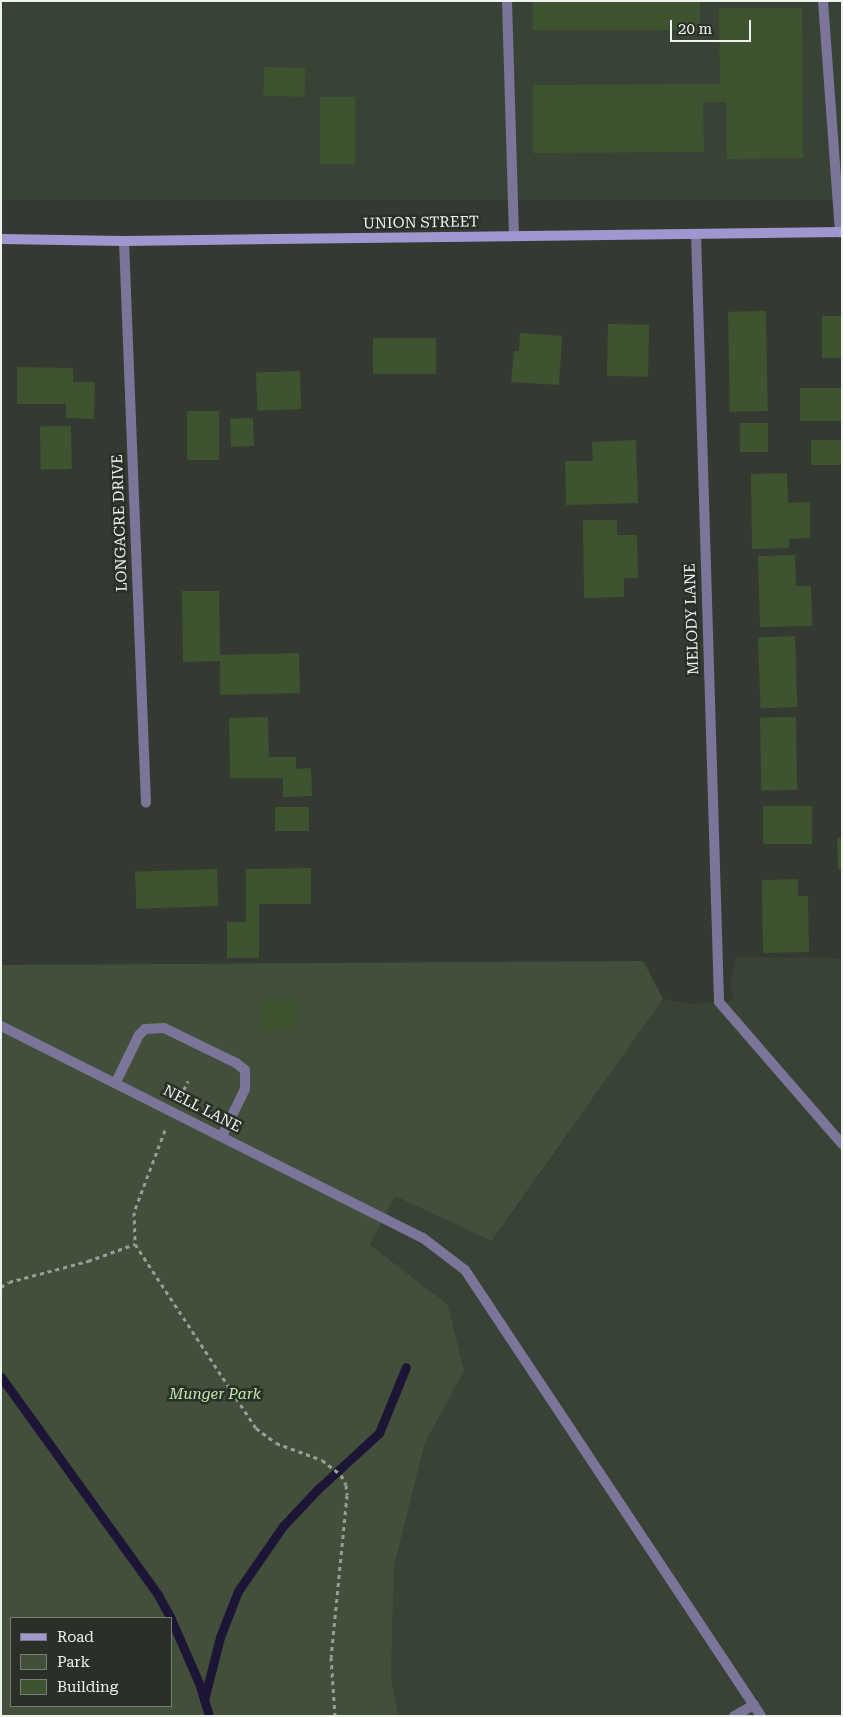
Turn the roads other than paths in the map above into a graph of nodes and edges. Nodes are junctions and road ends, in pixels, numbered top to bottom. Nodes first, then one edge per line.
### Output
1 (507, 1) edge
2 (823, 1) edge
3 (841, 232) edge
4 (696, 234) junction
5 (514, 236) junction
6 (1, 239) edge
7 (124, 241) junction
8 (146, 803) dead end
9 (1, 1026) edge
10 (116, 1082) junction
11 (222, 1136) junction
12 (842, 1144) edge
13 (754, 1705) junction
14 (734, 1716) edge
15 (761, 1716) edge

1 - 5 street
2 - 3 street
3 - 4 main road, UNION STREET
4 - 5 main road, UNION STREET
4 - 12 street, MELODY LANE
5 - 7 main road, UNION STREET
6 - 7 main road, UNION STREET
7 - 8 street, LONGACRE DRIVE
9 - 10 street, NELL LANE
10 - 11 street, NELL LANE
10 - 11 street
11 - 13 street, NELL LANE
13 - 14 street
13 - 15 street, NELL LANE

